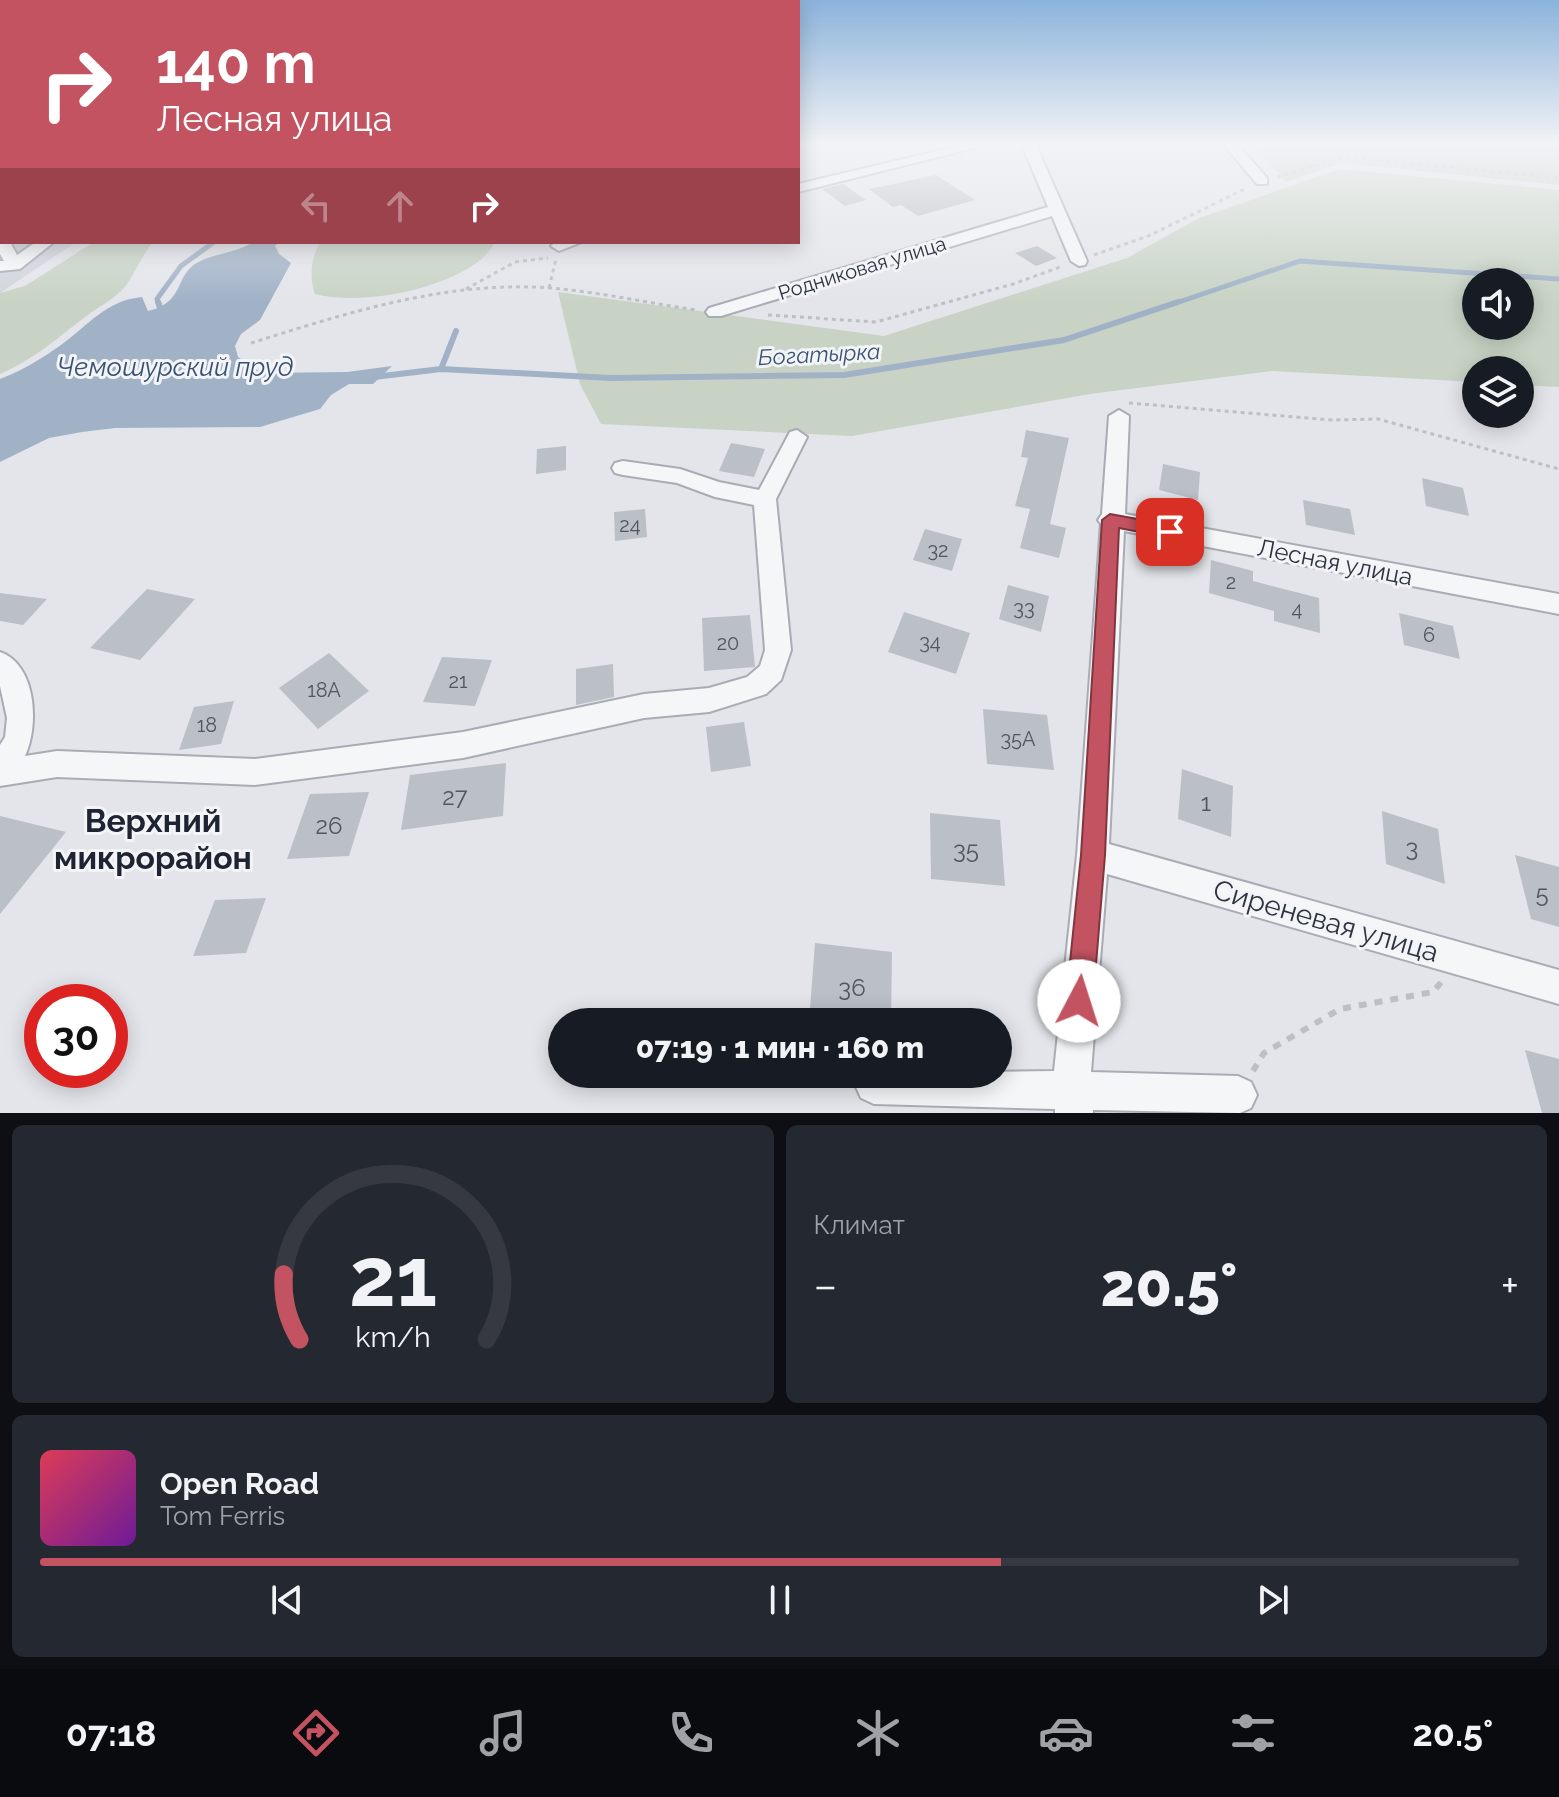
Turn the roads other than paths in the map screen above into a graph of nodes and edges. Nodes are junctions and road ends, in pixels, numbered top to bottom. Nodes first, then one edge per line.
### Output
1 (1051, 197) edge
2 (1056, 210) junction
3 (2, 244) edge
4 (43, 244) edge
5 (1079, 261) dead end
6 (7, 265) edge
7 (715, 312) dead end
8 (1119, 416) road end
9 (797, 437) dead end
10 (623, 468) dead end
11 (765, 499) junction
12 (1110, 520) junction
13 (1559, 604) edge
14 (0, 663) edge
15 (0, 772) edge
16 (1093, 855) junction
17 (1559, 987) edge
18 (911, 1088) edge
19 (1238, 1095) road end
20 (1073, 1101) edge

1 - 2 street
2 - 5 street
2 - 7 street, Родниковая улица
3 - 6 street
4 - 6 street
8 - 12 street
9 - 11 street
10 - 11 street
11 - 15 street
12 - 13 street, Лесная улица
12 - 16 street
14 - 15 street
16 - 17 street, Сиреневая улица
16 - 20 street
18 - 20 street
19 - 20 street

